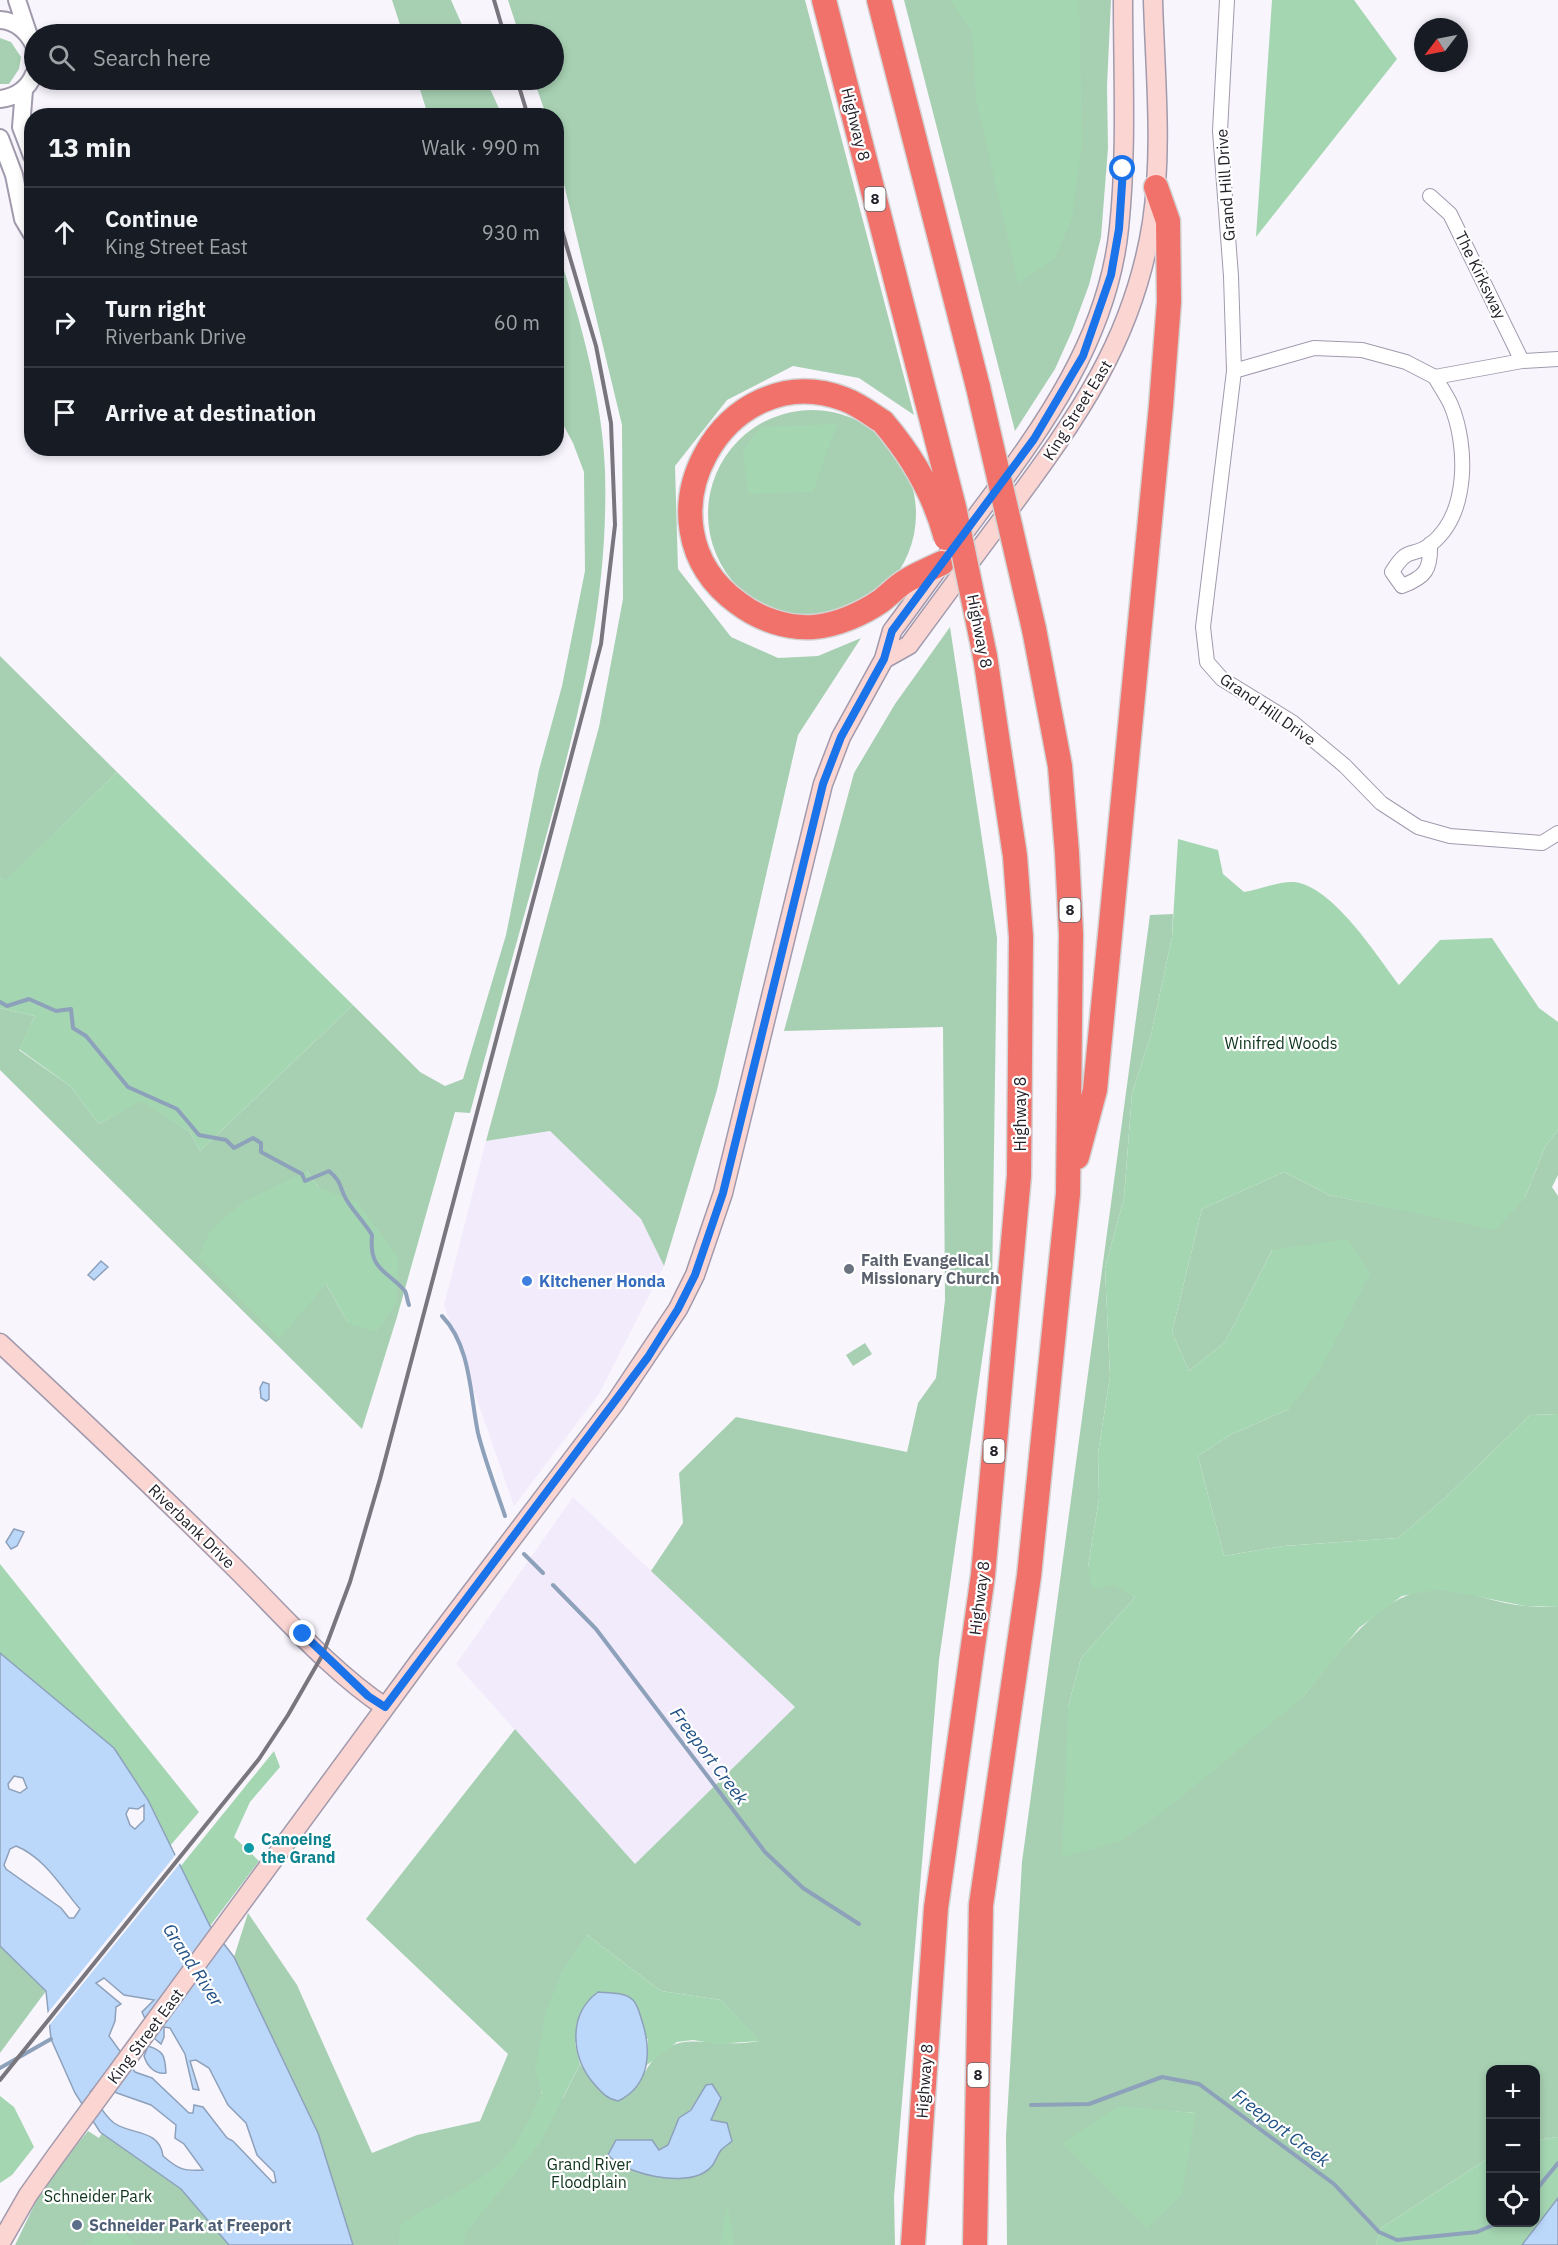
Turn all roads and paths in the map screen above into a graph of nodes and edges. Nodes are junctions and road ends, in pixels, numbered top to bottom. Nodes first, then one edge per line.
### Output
1 (17, 0) edge
2 (824, 0) edge
3 (879, 0) edge
4 (1123, 0) edge
5 (1154, 0) edge
6 (1227, 0) edge
7 (0, 20) edge
8 (26, 24) edge
9 (24, 31) edge
10 (24, 90) joint
11 (0, 99) edge
12 (24, 135) edge
13 (0, 138) edge
14 (1156, 187) junction
15 (1430, 196) dead end
16 (24, 221) edge
17 (1558, 359) edge
18 (1522, 361) junction
19 (1234, 371) junction
20 (1435, 377) junction
21 (1430, 544) dead end
22 (942, 563) junction
23 (985, 656) junction
24 (884, 659) junction
25 (1558, 833) edge
26 (1068, 1194) junction
27 (0, 1343) edge
28 (385, 1707) junction
29 (0, 2244) edge
30 (913, 2245) edge
31 (975, 2245) edge

1 - 8 street
2 - 23 highway, Highway 8 / 8, bridge
3 - 26 highway, 8, bridge
4 - 22 main road, King Street East
5 - 14 main road, King Street East
6 - 19 street, Grand Hill Drive
7 - 9 street
10 - 11 street
10 - 12 street
13 - 16 street
14 - 24 main road, King Street East
14 - 26 highway
15 - 18 street, The Kirksway
17 - 18 street
18 - 20 street
19 - 20 street
19 - 25 street, Grand Hill Drive
20 - 21 street
22 - 23 highway, bridge
22 - 24 main road, King Street East
23 - 30 highway, Highway 8 / 8
24 - 28 main road, King Street East
26 - 31 highway, 8
27 - 28 main road, Riverbank Drive
28 - 29 main road, King Street East

